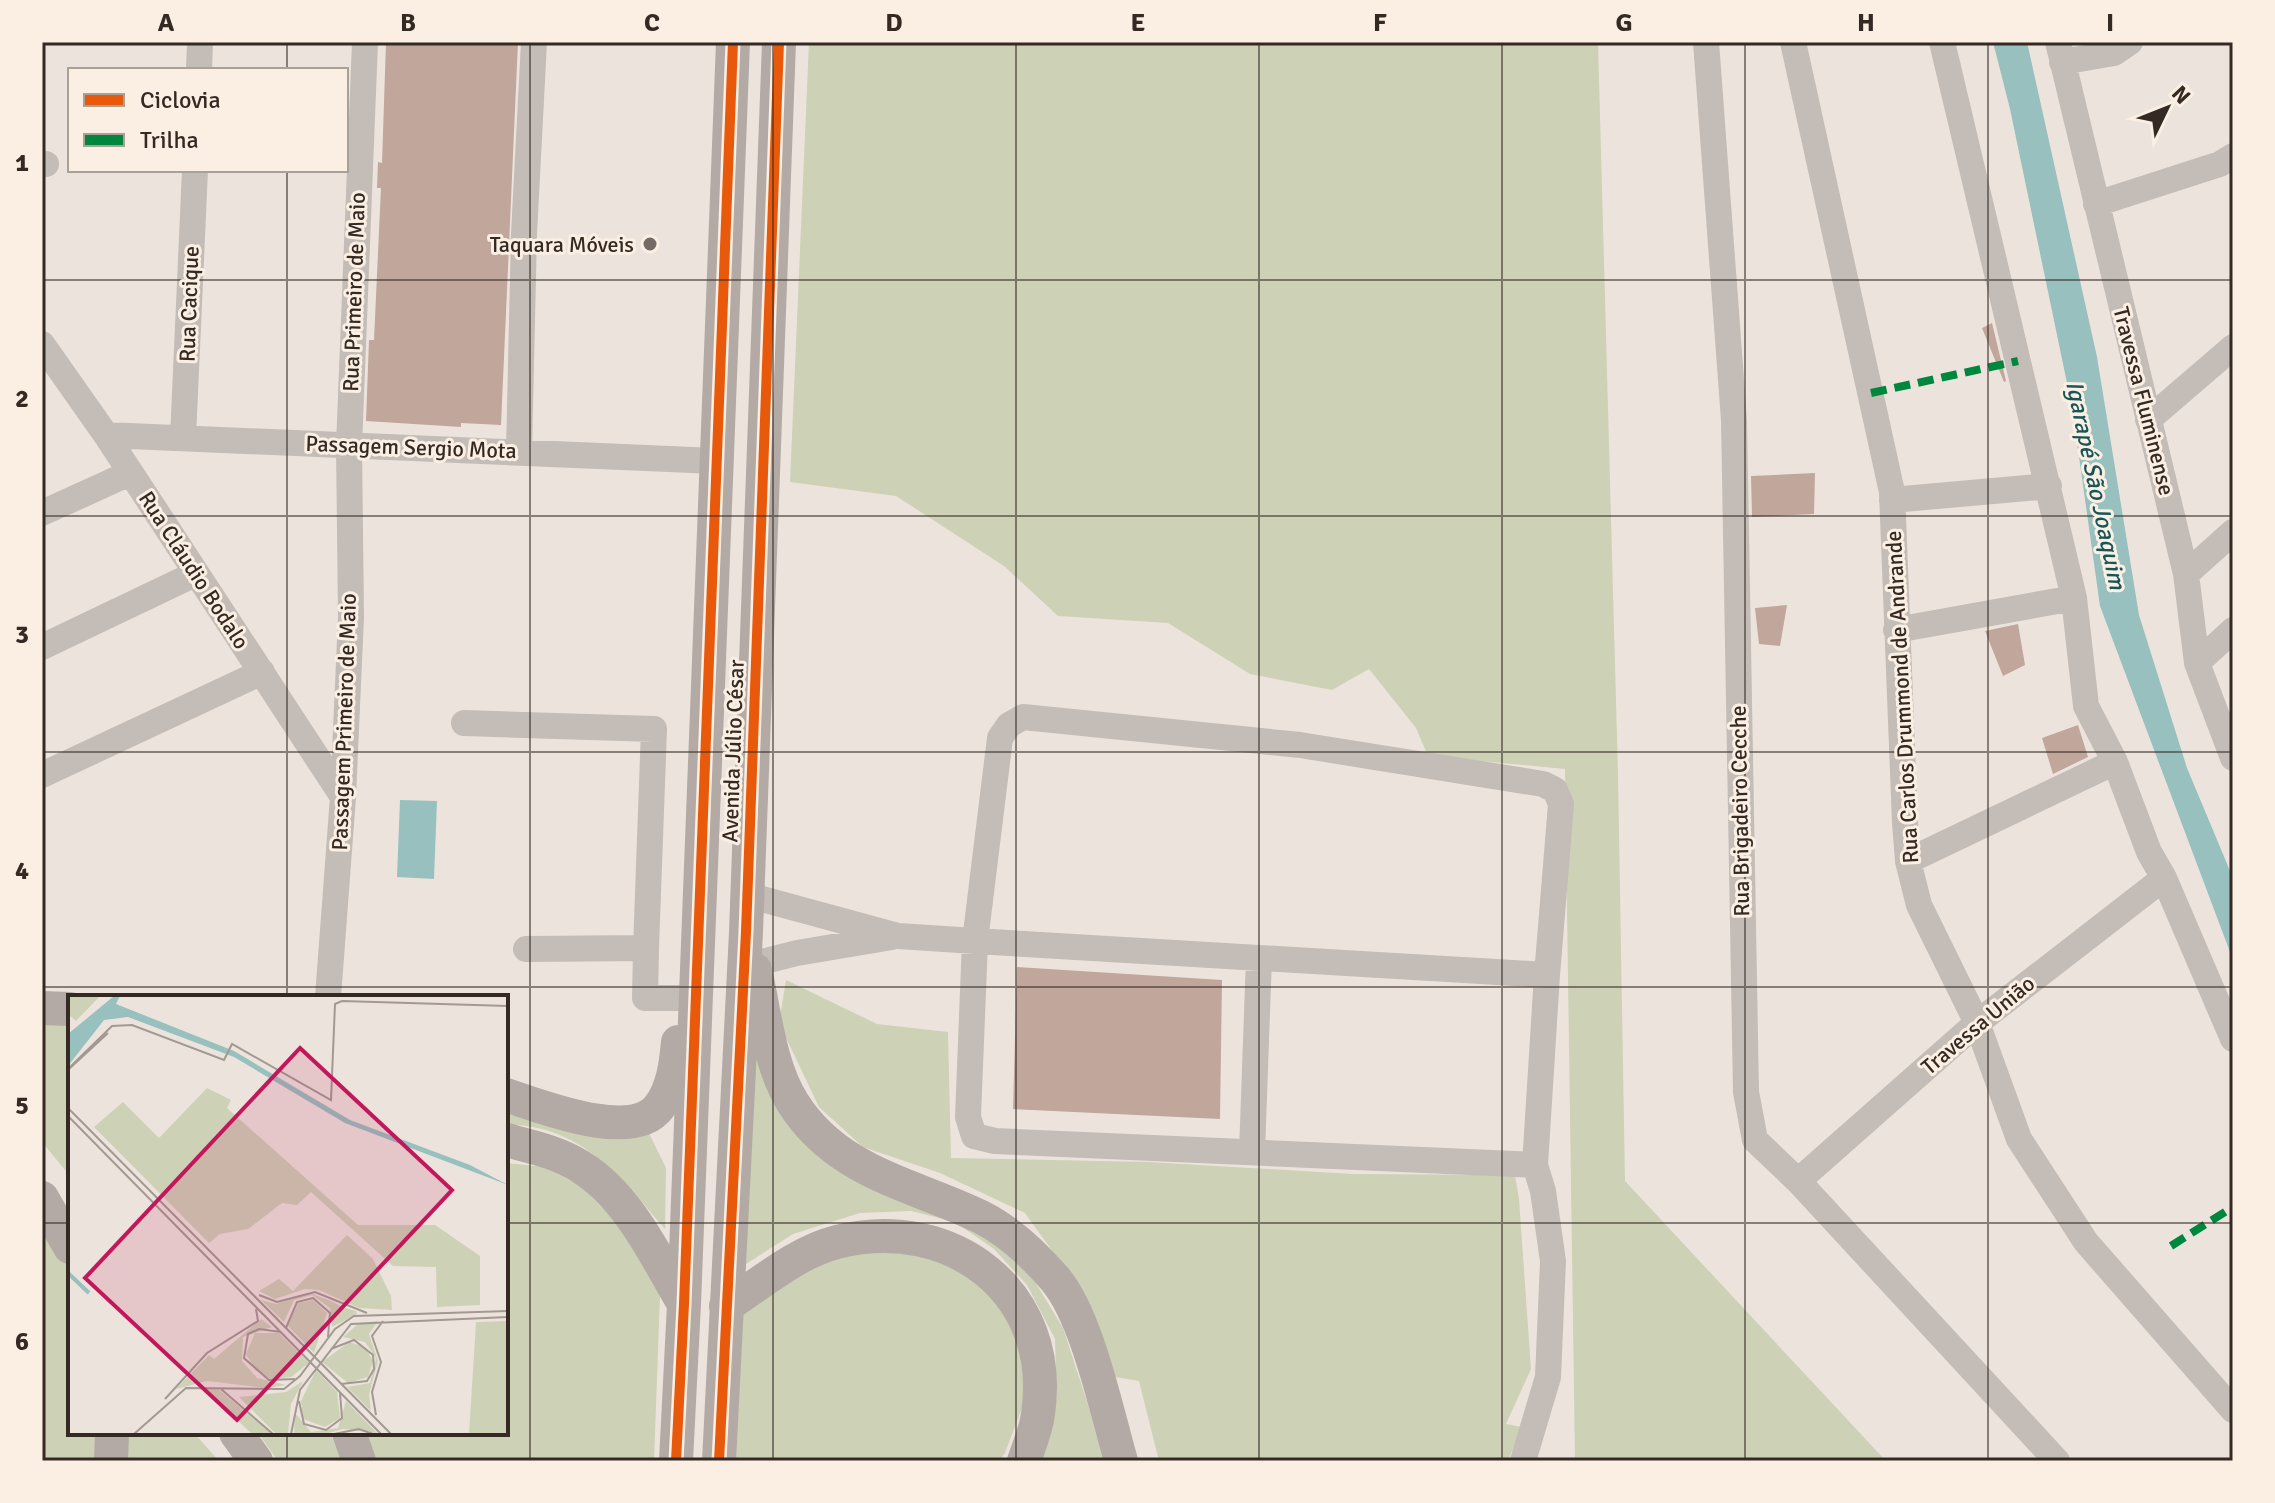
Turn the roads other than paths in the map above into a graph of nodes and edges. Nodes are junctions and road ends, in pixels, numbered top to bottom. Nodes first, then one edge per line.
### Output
1 (200, 42) edge
2 (365, 42) edge
3 (534, 42) edge
4 (733, 42) edge
5 (779, 42) edge
6 (1706, 42) edge
7 (1793, 42) edge
8 (1942, 42) edge
9 (2130, 42) edge
10 (2060, 52) edge
11 (199, 68) edge
12 (2233, 156) edge
13 (195, 172) edge
14 (2096, 204) junction
15 (42, 344) edge
16 (2233, 347) edge
17 (50, 373) edge
18 (2148, 420) junction
19 (106, 435) junction
20 (183, 438) junction
21 (349, 446) junction
22 (519, 451) junction
23 (716, 461) junction
24 (130, 473) junction
25 (2049, 486) junction
26 (1892, 500) junction
27 (42, 513) edge
28 (2233, 532) edge
29 (195, 574) junction
30 (2186, 574) junction
31 (2074, 598) junction
32 (1896, 630) junction
33 (2233, 630) edge
34 (42, 647) edge
35 (2197, 663) junction
36 (262, 672) junction
37 (464, 723) dead end
38 (2233, 758) edge
39 (2115, 762) junction
40 (42, 775) edge
41 (343, 797) junction
42 (1908, 861) junction
43 (2164, 878) junction
44 (700, 881) junction
45 (747, 895) junction
46 (898, 936) junction
47 (975, 941) junction
48 (646, 948) junction
49 (750, 948) junction
50 (526, 949) dead end
51 (1259, 958) junction
52 (1547, 975) junction
53 (328, 995) edge
54 (682, 998) junction
55 (42, 1008) edge
56 (68, 1009) edge
57 (1977, 1023) junction
58 (2233, 1039) edge
59 (508, 1096) edge
60 (508, 1140) edge
61 (1252, 1152) junction
62 (1535, 1165) junction
63 (42, 1176) edge
64 (1798, 1181) junction
65 (42, 1198) edge
66 (68, 1206) edge
67 (68, 1244) edge
68 (684, 1304) junction
69 (726, 1306) junction
70 (2233, 1410) edge
71 (112, 1435) edge
72 (237, 1435) edge
73 (350, 1435) edge
74 (111, 1461) edge
75 (256, 1461) edge
76 (359, 1461) edge
77 (676, 1461) edge
78 (719, 1461) edge
79 (1024, 1461) edge
80 (1121, 1461) edge
81 (1523, 1461) edge
82 (2057, 1461) edge

1 - 11 street
2 - 21 street, Rua Primeiro de Maio
3 - 22 street
4 - 23 main road, Avenida Júlio César
5 - 45 main road, Avenida Júlio César
6 - 64 street, Rua Brigadeiro Cecche
7 - 26 street, Rua Carlos Drummond de Andrande
8 - 25 street
9 - 10 street
10 - 14 street, Travessa Fluminense
12 - 14 street
13 - 20 street, Rua Cacique
14 - 18 street, Travessa Fluminense
15 - 17 street, Rua Cláudio Bodalo
16 - 18 street
17 - 19 street, Rua Cláudio Bodalo
18 - 30 street, Travessa Fluminense
19 - 20 street, Passagem Sergio Mota
19 - 24 street, Rua Cláudio Bodalo
20 - 21 street, Passagem Sergio Mota
21 - 22 street, Passagem Sergio Mota
21 - 41 street, Passagem Primeiro de Maio
22 - 23 street, Passagem Sergio Mota
23 - 44 main road, Avenida Júlio César
24 - 27 street
24 - 29 street, Rua Cláudio Bodalo
25 - 26 street
25 - 31 street
26 - 32 street, Rua Carlos Drummond de Andrande
28 - 30 street
29 - 34 street
29 - 36 street, Rua Cláudio Bodalo
30 - 35 street, Travessa Fluminense
31 - 32 street
31 - 39 street
32 - 42 street, Rua Carlos Drummond de Andrande
33 - 35 street
35 - 38 street, Travessa Fluminense
36 - 40 street
36 - 41 street, Rua Cláudio Bodalo
37 - 48 street
39 - 42 street
39 - 43 street
41 - 53 street, Passagem Primeiro de Maio
42 - 57 street, Rua Carlos Drummond de Andrande
43 - 57 street, Travessa União
43 - 58 street
44 - 54 main road
44 - 68 main road, Avenida Júlio César
45 - 46 street
45 - 49 main road, Avenida Júlio César
46 - 47 street
46 - 49 street
47 - 51 street
47 - 52 street
47 - 61 street
48 - 50 street
48 - 54 street
49 - 69 main road, Avenida Júlio César
49 - 80 main road
51 - 52 street
51 - 61 street
52 - 62 street
54 - 59 main road
55 - 56 main road
57 - 64 street, Travessa União
57 - 70 street, Rua Carlos Drummond de Andrande
60 - 68 main road
61 - 62 street
62 - 81 street
63 - 66 main road
64 - 82 street, Rua Brigadeiro Cecche
65 - 67 main road
68 - 77 main road, Avenida Júlio César
69 - 78 main road, Avenida Júlio César
69 - 79 main road
71 - 74 main road
72 - 75 main road
73 - 76 main road

